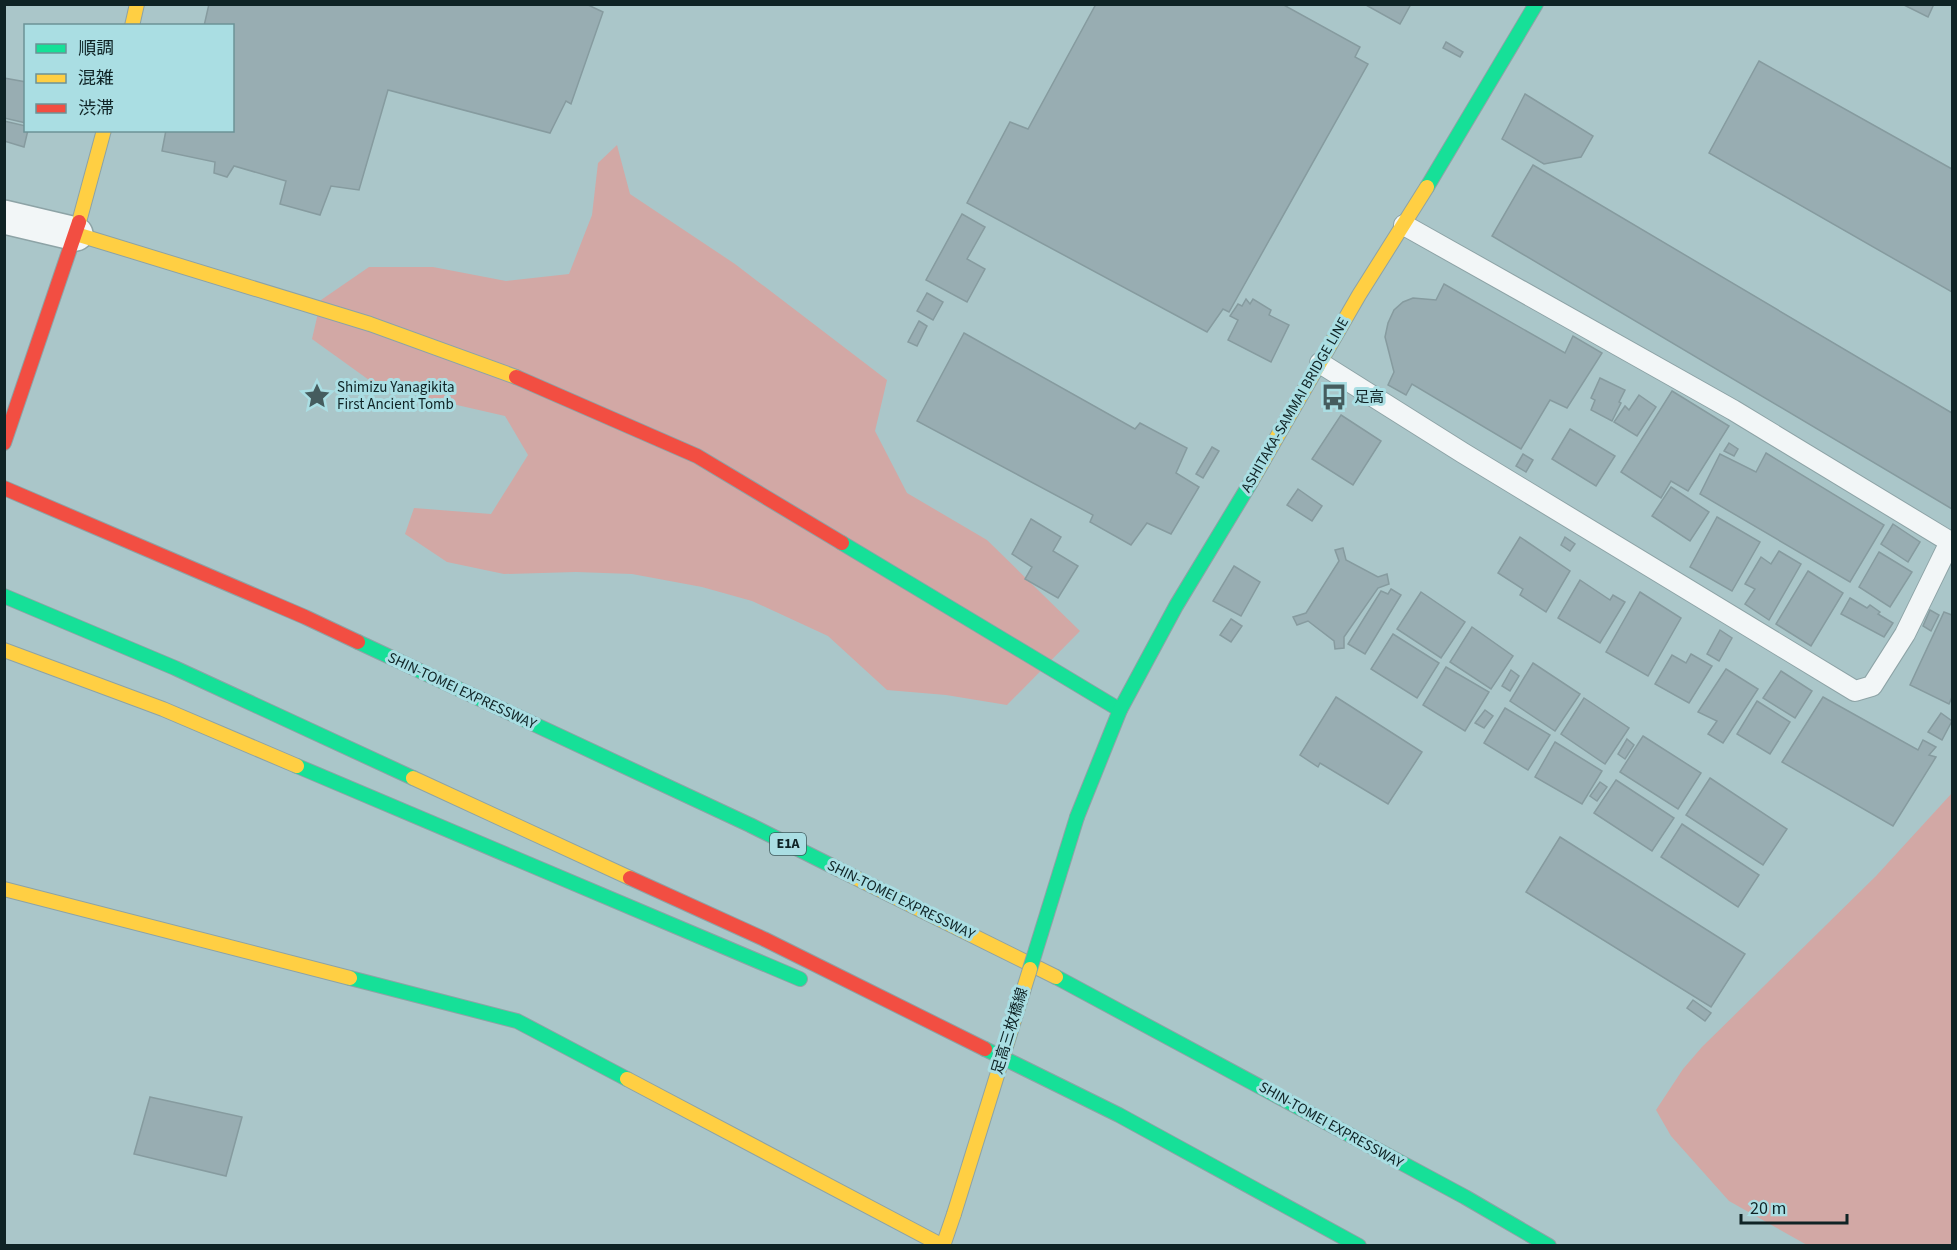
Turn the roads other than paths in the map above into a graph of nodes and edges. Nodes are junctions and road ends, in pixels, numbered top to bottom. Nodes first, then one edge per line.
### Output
1 (137, 4) edge
2 (1536, 4) edge
3 (132, 24) edge
4 (103, 132) edge
5 (4, 217) edge
6 (1404, 225) junction
7 (76, 234) junction
8 (1320, 363) junction
9 (4, 443) edge
10 (4, 488) edge
11 (1952, 543) edge
12 (4, 596) edge
13 (4, 651) edge
14 (1120, 710) junction
15 (1077, 817) joint
16 (4, 889) edge
17 (811, 984) dead end
18 (899, 1021) dead end
19 (1119, 1115) junction
20 (943, 1245) edge
21 (1359, 1245) edge
22 (1549, 1245) edge

1 - 3 main road
2 - 6 main road, ASHITAKA-SAMMAI BRIDGE LINE
4 - 7 main road
5 - 7 street
6 - 8 main road, ASHITAKA-SAMMAI BRIDGE LINE
6 - 11 lane
7 - 9 main road
7 - 14 main road
8 - 11 lane
8 - 14 main road, ASHITAKA-SAMMAI BRIDGE LINE
10 - 22 main road, SHIN-TOMEI EXPRESSWAY / E1A
12 - 19 main road
13 - 17 main road
14 - 15 main road, ASHITAKA-SAMMAI BRIDGE LINE
15 - 20 main road, 足高三枚橋線, bridge
16 - 20 main road
18 - 19 main road
19 - 21 main road

